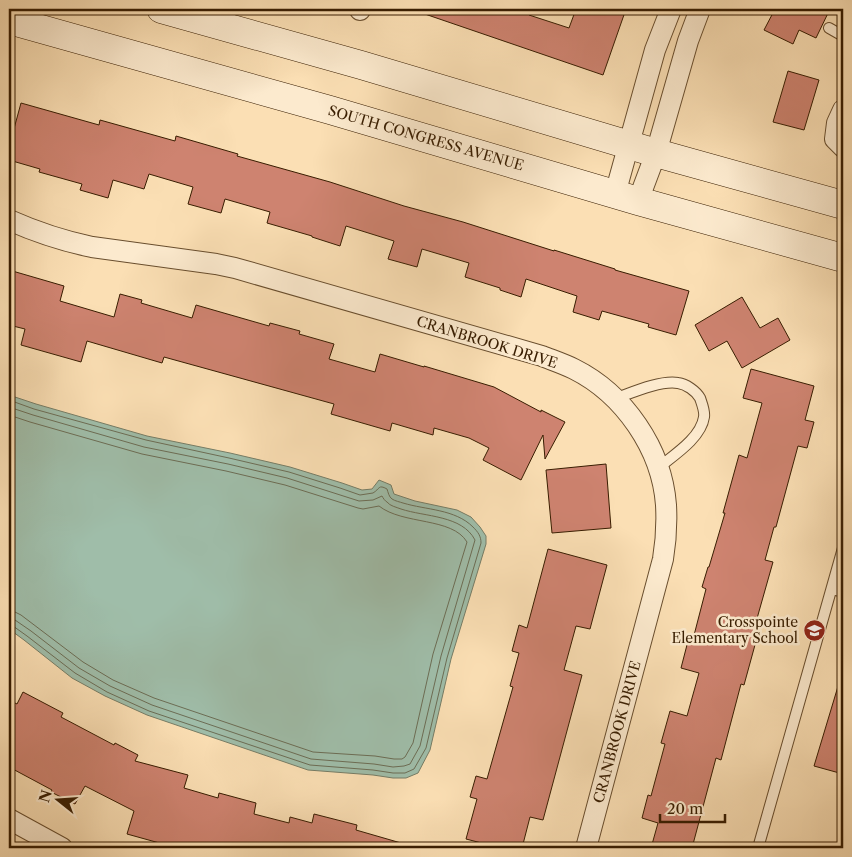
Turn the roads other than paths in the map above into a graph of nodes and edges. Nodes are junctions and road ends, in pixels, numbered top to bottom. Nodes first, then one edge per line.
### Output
1 (161, 9) edge
2 (671, 9) edge
3 (700, 9) edge
4 (9, 20) edge
5 (829, 28) dead end
6 (843, 36) edge
7 (843, 110) edge
8 (629, 145) junction
9 (843, 147) edge
10 (656, 153) junction
11 (627, 198) junction
12 (843, 204) edge
13 (9, 220) edge
14 (843, 258) edge
15 (614, 399) junction
16 (658, 468) junction
17 (843, 548) edge
18 (832, 589) junction
19 (843, 592) edge
20 (9, 819) edge
21 (62, 848) edge
22 (586, 848) edge
23 (758, 848) edge

1 - 8 main road
2 - 8 street
3 - 10 street
4 - 11 main road, SOUTH CONGRESS AVENUE
5 - 6 lane
7 - 9 street
8 - 10 main road
8 - 11 street
10 - 11 street
10 - 12 main road
11 - 14 main road, SOUTH CONGRESS AVENUE
13 - 15 street, CRANBROOK DRIVE
15 - 16 street, CRANBROOK DRIVE
15 - 16 lane
16 - 22 street, CRANBROOK DRIVE
17 - 18 lane
18 - 19 lane
18 - 23 lane
20 - 21 street

